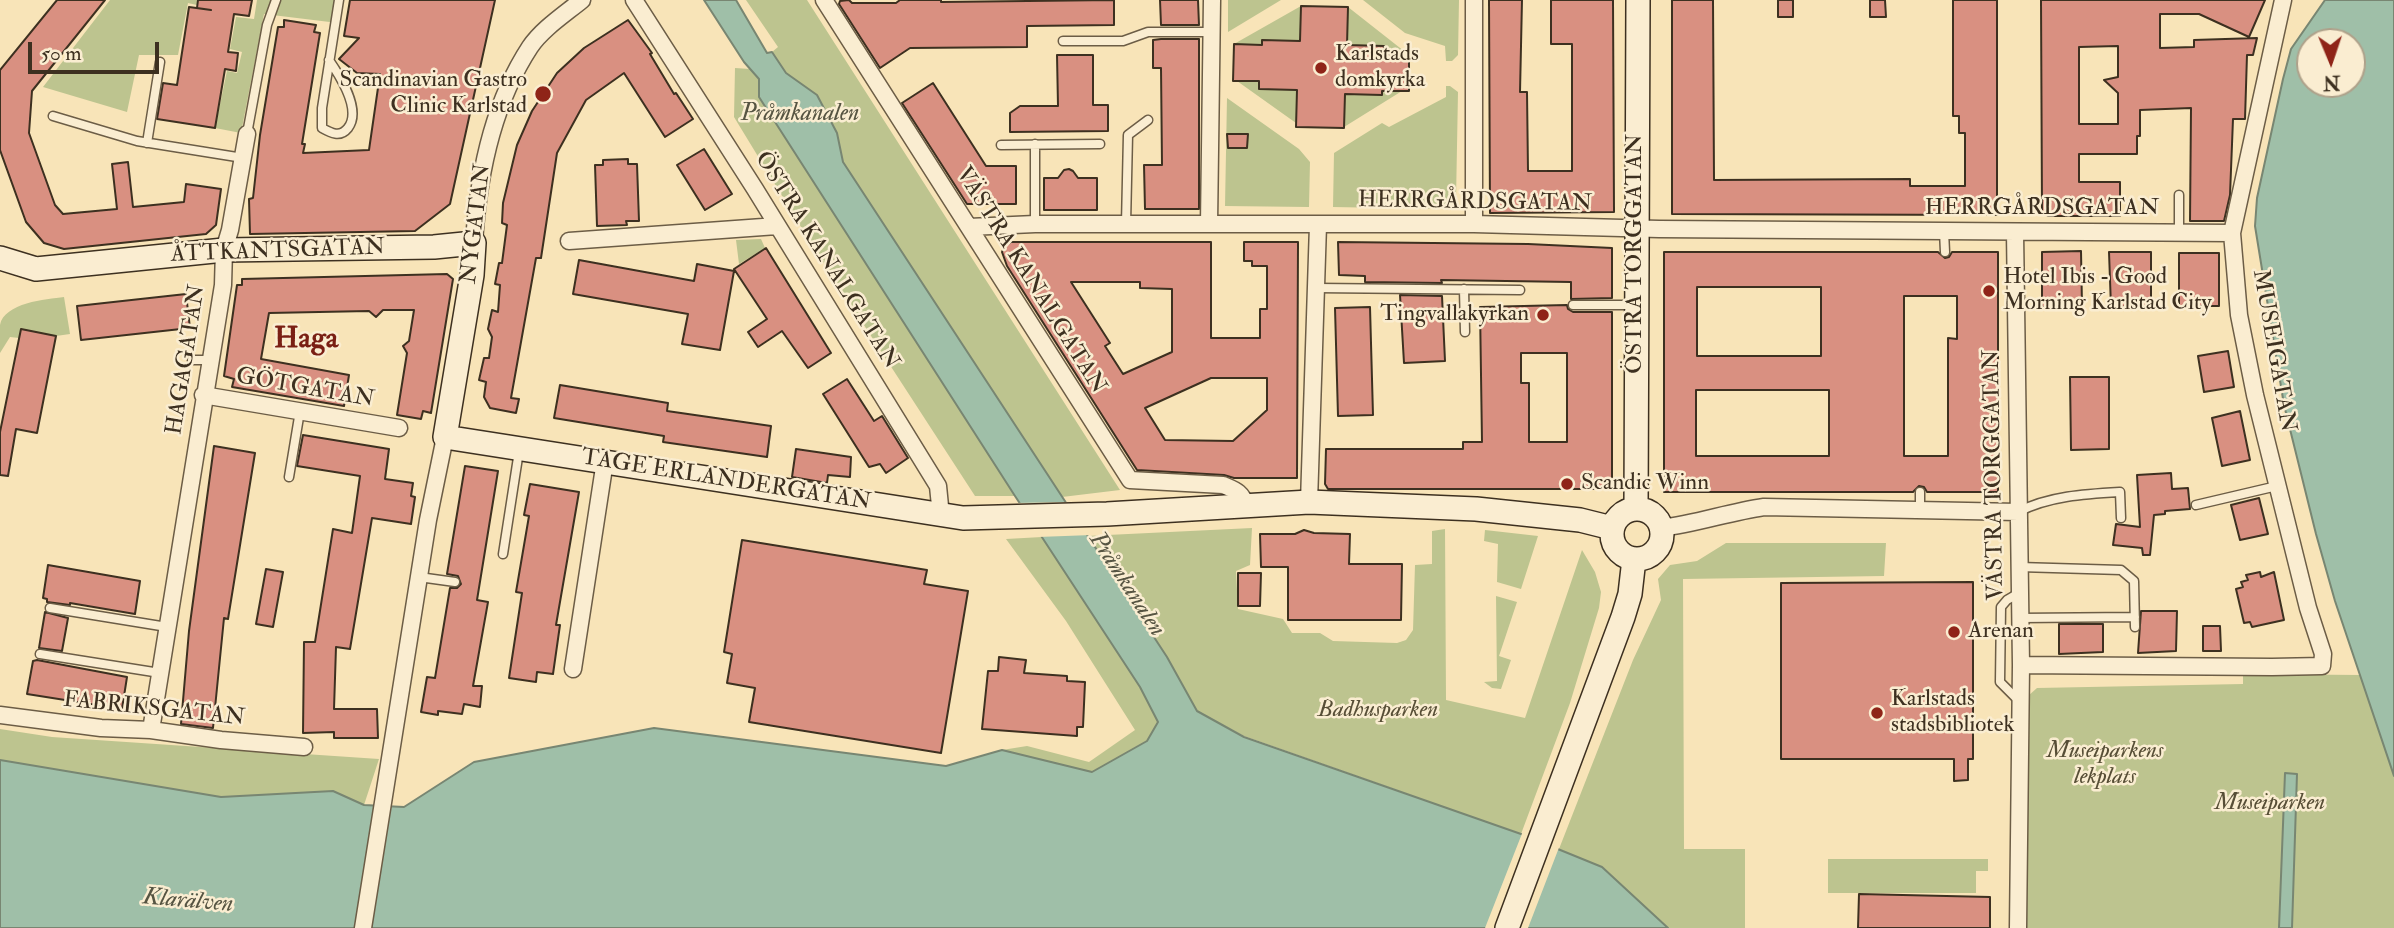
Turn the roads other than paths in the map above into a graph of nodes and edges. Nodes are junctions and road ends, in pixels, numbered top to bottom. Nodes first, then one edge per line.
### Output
1 (276, 0) edge
2 (339, 0) edge
3 (582, 0) edge
4 (634, 0) edge
5 (824, 0) edge
6 (1212, 0) edge
7 (1474, 0) edge
8 (1638, 0) edge
9 (2283, 0) edge
10 (1211, 32) junction
11 (1063, 41) dead end
12 (329, 60) junction
13 (160, 62) dead end
14 (52, 116) dead end
15 (1148, 120) dead end
16 (247, 134) joint
17 (147, 143) junction
18 (1035, 144) junction
19 (1100, 144) dead end
20 (1001, 145) dead end
21 (243, 158) junction
22 (2179, 195) dead end
23 (1035, 224) junction
24 (1126, 224) junction
25 (1209, 224) junction
26 (1474, 224) junction
27 (1318, 225) junction
28 (777, 226) junction
29 (969, 227) junction
30 (1636, 229) junction
31 (1944, 231) junction
32 (2015, 232) junction
33 (2179, 232) junction
34 (2232, 233) junction
35 (569, 241) dead end
36 (474, 243) junction
37 (224, 250) junction
38 (1945, 252) dead end
39 (0, 258) edge
40 (1316, 288) junction
41 (1464, 289) junction
42 (1520, 290) dead end
43 (1573, 305) dead end
44 (1636, 305) junction
45 (1465, 332) dead end
46 (192, 359) dead end
47 (210, 360) junction
48 (203, 395) junction
49 (300, 411) junction
50 (399, 428) dead end
51 (445, 437) junction
52 (520, 448) junction
53 (605, 461) junction
54 (289, 477) dead end
55 (2277, 486) junction
56 (1920, 492) dead end
57 (1309, 502) junction
58 (2196, 505) dead end
59 (1246, 506) junction
60 (1636, 509) junction
61 (1920, 509) junction
62 (2018, 512) junction
63 (941, 516) junction
64 (2121, 518) dead end
65 (1612, 528) junction
66 (1661, 528) junction
67 (503, 555) dead end
68 (1634, 559) junction
69 (2019, 567) junction
70 (419, 578) junction
71 (455, 582) dead end
72 (2019, 593) junction
73 (50, 608) dead end
74 (2135, 617) junction
75 (2020, 618) junction
76 (2135, 627) dead end
77 (167, 628) junction
78 (40, 654) dead end
79 (2021, 665) junction
80 (573, 669) dead end
81 (160, 673) junction
82 (2019, 701) junction
83 (0, 715) edge
84 (151, 730) junction
85 (304, 747) dead end
86 (363, 928) edge
87 (1507, 928) edge
88 (2018, 928) edge

1 - 16 lane, HAGAGATAN
2 - 12 lane
3 - 36 street, NYGATAN
4 - 28 street, ÖSTRA KANALGATAN
5 - 29 street, VÄSTRA KANALGATAN
6 - 10 street
7 - 26 street
8 - 30 street, ÖSTRA TORGGATAN
9 - 34 street, MUSEIGATAN
10 - 11 lane
10 - 25 street
12 - 12 lane
13 - 17 lane
14 - 17 lane
15 - 24 lane
16 - 21 street, HAGAGATAN
17 - 21 lane
18 - 19 lane
18 - 20 lane
18 - 23 lane
21 - 37 street, HAGAGATAN
22 - 33 lane
23 - 24 street, HERRGÅRDSGATAN
23 - 29 street, HERRGÅRDSGATAN
24 - 25 street, HERRGÅRDSGATAN
25 - 27 street, HERRGÅRDSGATAN
26 - 27 street, HERRGÅRDSGATAN
26 - 30 street, HERRGÅRDSGATAN
27 - 40 street
28 - 35 street
28 - 63 street, ÖSTRA KANALGATAN
29 - 59 street, VÄSTRA KANALGATAN
30 - 31 street, HERRGÅRDSGATAN
30 - 44 street, ÖSTRA TORGGATAN
31 - 32 street, HERRGÅRDSGATAN
31 - 38 lane
32 - 33 street, HERRGÅRDSGATAN
32 - 62 street, VÄSTRA TORGGATAN
33 - 34 street, HERRGÅRDSGATAN
34 - 55 street, MUSEIGATAN
36 - 37 street, ÅTTKANTSGATAN
36 - 51 street, NYGATAN
37 - 39 street, ÅTTKANTSGATAN
37 - 47 street, HAGAGATAN
40 - 41 lane
40 - 57 street
41 - 42 lane
41 - 45 lane
43 - 44 lane
44 - 60 street, ÖSTRA TORGGATAN
46 - 47 lane
47 - 48 street, HAGAGATAN
48 - 49 street, GÖTGATAN
48 - 77 street, HAGAGATAN
49 - 50 street, GÖTGATAN
49 - 54 lane
51 - 52 street, TAGE ERLANDERGATAN
51 - 70 street
52 - 53 street, TAGE ERLANDERGATAN
52 - 67 lane
53 - 63 street, TAGE ERLANDERGATAN
53 - 80 street
55 - 58 lane
55 - 79 street, MUSEIGATAN
56 - 61 lane
57 - 59 street, TAGE ERLANDERGATAN
57 - 65 street, TAGE ERLANDERGATAN
59 - 63 street, TAGE ERLANDERGATAN
60 - 65 street
60 - 66 street
61 - 62 street
61 - 66 street
62 - 64 lane
62 - 69 street, VÄSTRA TORGGATAN
65 - 68 street
66 - 68 street
68 - 87 street
69 - 72 street, VÄSTRA TORGGATAN
69 - 74 lane
70 - 71 lane
70 - 86 street
72 - 75 street, VÄSTRA TORGGATAN
72 - 82 lane
73 - 77 lane
74 - 75 lane
74 - 76 lane
75 - 79 street, VÄSTRA TORGGATAN
77 - 81 street, HAGAGATAN
78 - 81 lane
79 - 82 street, VÄSTRA TORGGATAN
81 - 84 street, HAGAGATAN
82 - 88 street, VÄSTRA TORGGATAN
83 - 84 street, FABRIKSGATAN
84 - 85 street, FABRIKSGATAN

